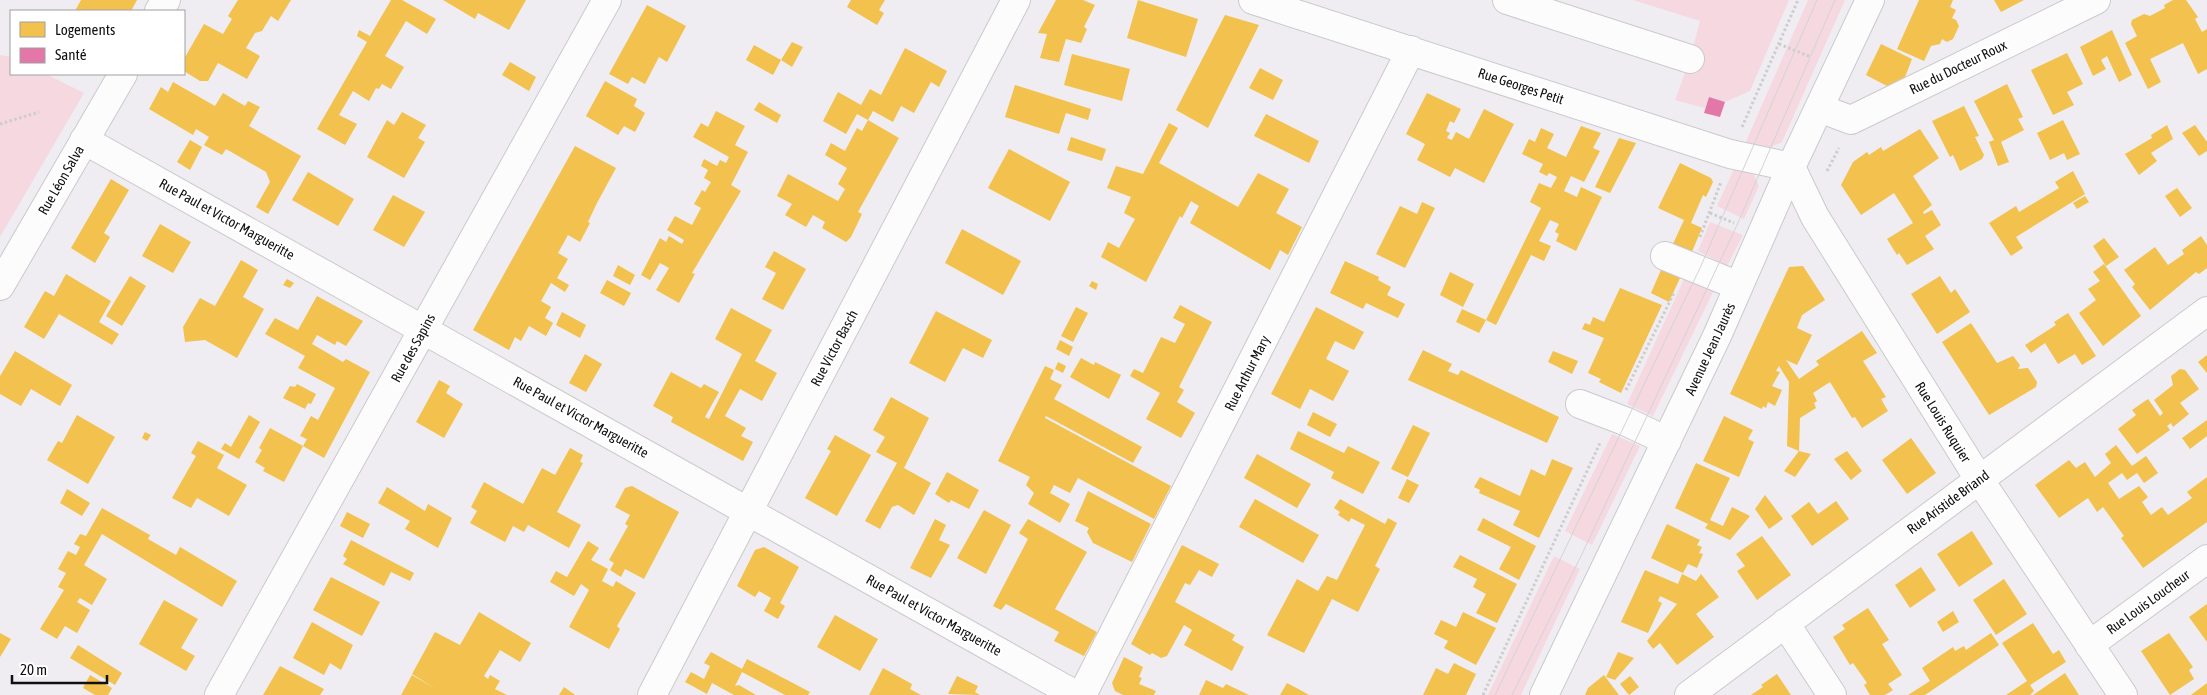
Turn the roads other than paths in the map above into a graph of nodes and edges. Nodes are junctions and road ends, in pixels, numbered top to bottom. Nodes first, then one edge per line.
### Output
1 (607, 0) edge
2 (1016, 0) edge
3 (1253, 0) edge
4 (1507, 0) edge
5 (1870, 0) edge
6 (2096, 0) edge
7 (1308, 8) edge
8 (1411, 50) junction
9 (1690, 59) dead end
10 (122, 75) edge
11 (1819, 108) junction
12 (84, 140) junction
13 (1791, 167) junction
14 (1677, 261) road end
15 (0, 286) edge
16 (1739, 286) junction
17 (2207, 311) edge
18 (424, 328) junction
19 (1580, 404) dead end
20 (1667, 441) junction
21 (1979, 479) junction
22 (749, 511) junction
23 (2207, 559) edge
24 (1785, 623) junction
25 (2089, 645) junction
26 (219, 695) edge
27 (652, 695) edge
28 (1076, 695) edge
29 (1082, 695) edge
30 (1544, 695) edge
31 (1689, 695) edge
32 (1832, 695) edge
33 (2123, 695) edge

1 - 18 street, Rue des Sapins
2 - 22 street, Rue Victor Basch
3 - 7 street, Rue Georges Petit
4 - 9 street
5 - 11 street, Avenue Jean Jaurès
6 - 11 street, Rue du Docteur Roux
7 - 8 street, Rue Georges Petit
8 - 13 street, Rue Georges Petit
8 - 29 street, Rue Arthur Mary
10 - 12 street, Rue Léon Salva
11 - 13 street, Avenue Jean Jaurès
12 - 15 street, Rue Léon Salva
12 - 18 street, Rue Paul et Victor Margueritte
13 - 16 street, Avenue Jean Jaurès
13 - 21 street, Rue Louis Ruquier
14 - 16 street
16 - 20 street, Avenue Jean Jaurès
17 - 21 street, Rue Aristide Briand
18 - 22 street, Rue Paul et Victor Margueritte
18 - 26 street, Rue des Sapins
19 - 20 street
20 - 30 street, Avenue Jean Jaurès
21 - 24 street, Rue Aristide Briand
21 - 25 street, Rue Louis Ruquier
22 - 27 street, Rue Victor Basch
22 - 28 street, Rue Paul et Victor Margueritte
23 - 25 street, Rue Louis Loucheur
24 - 31 street, Rue Aristide Briand
24 - 32 street
25 - 33 street, Rue Louis Ruquier

